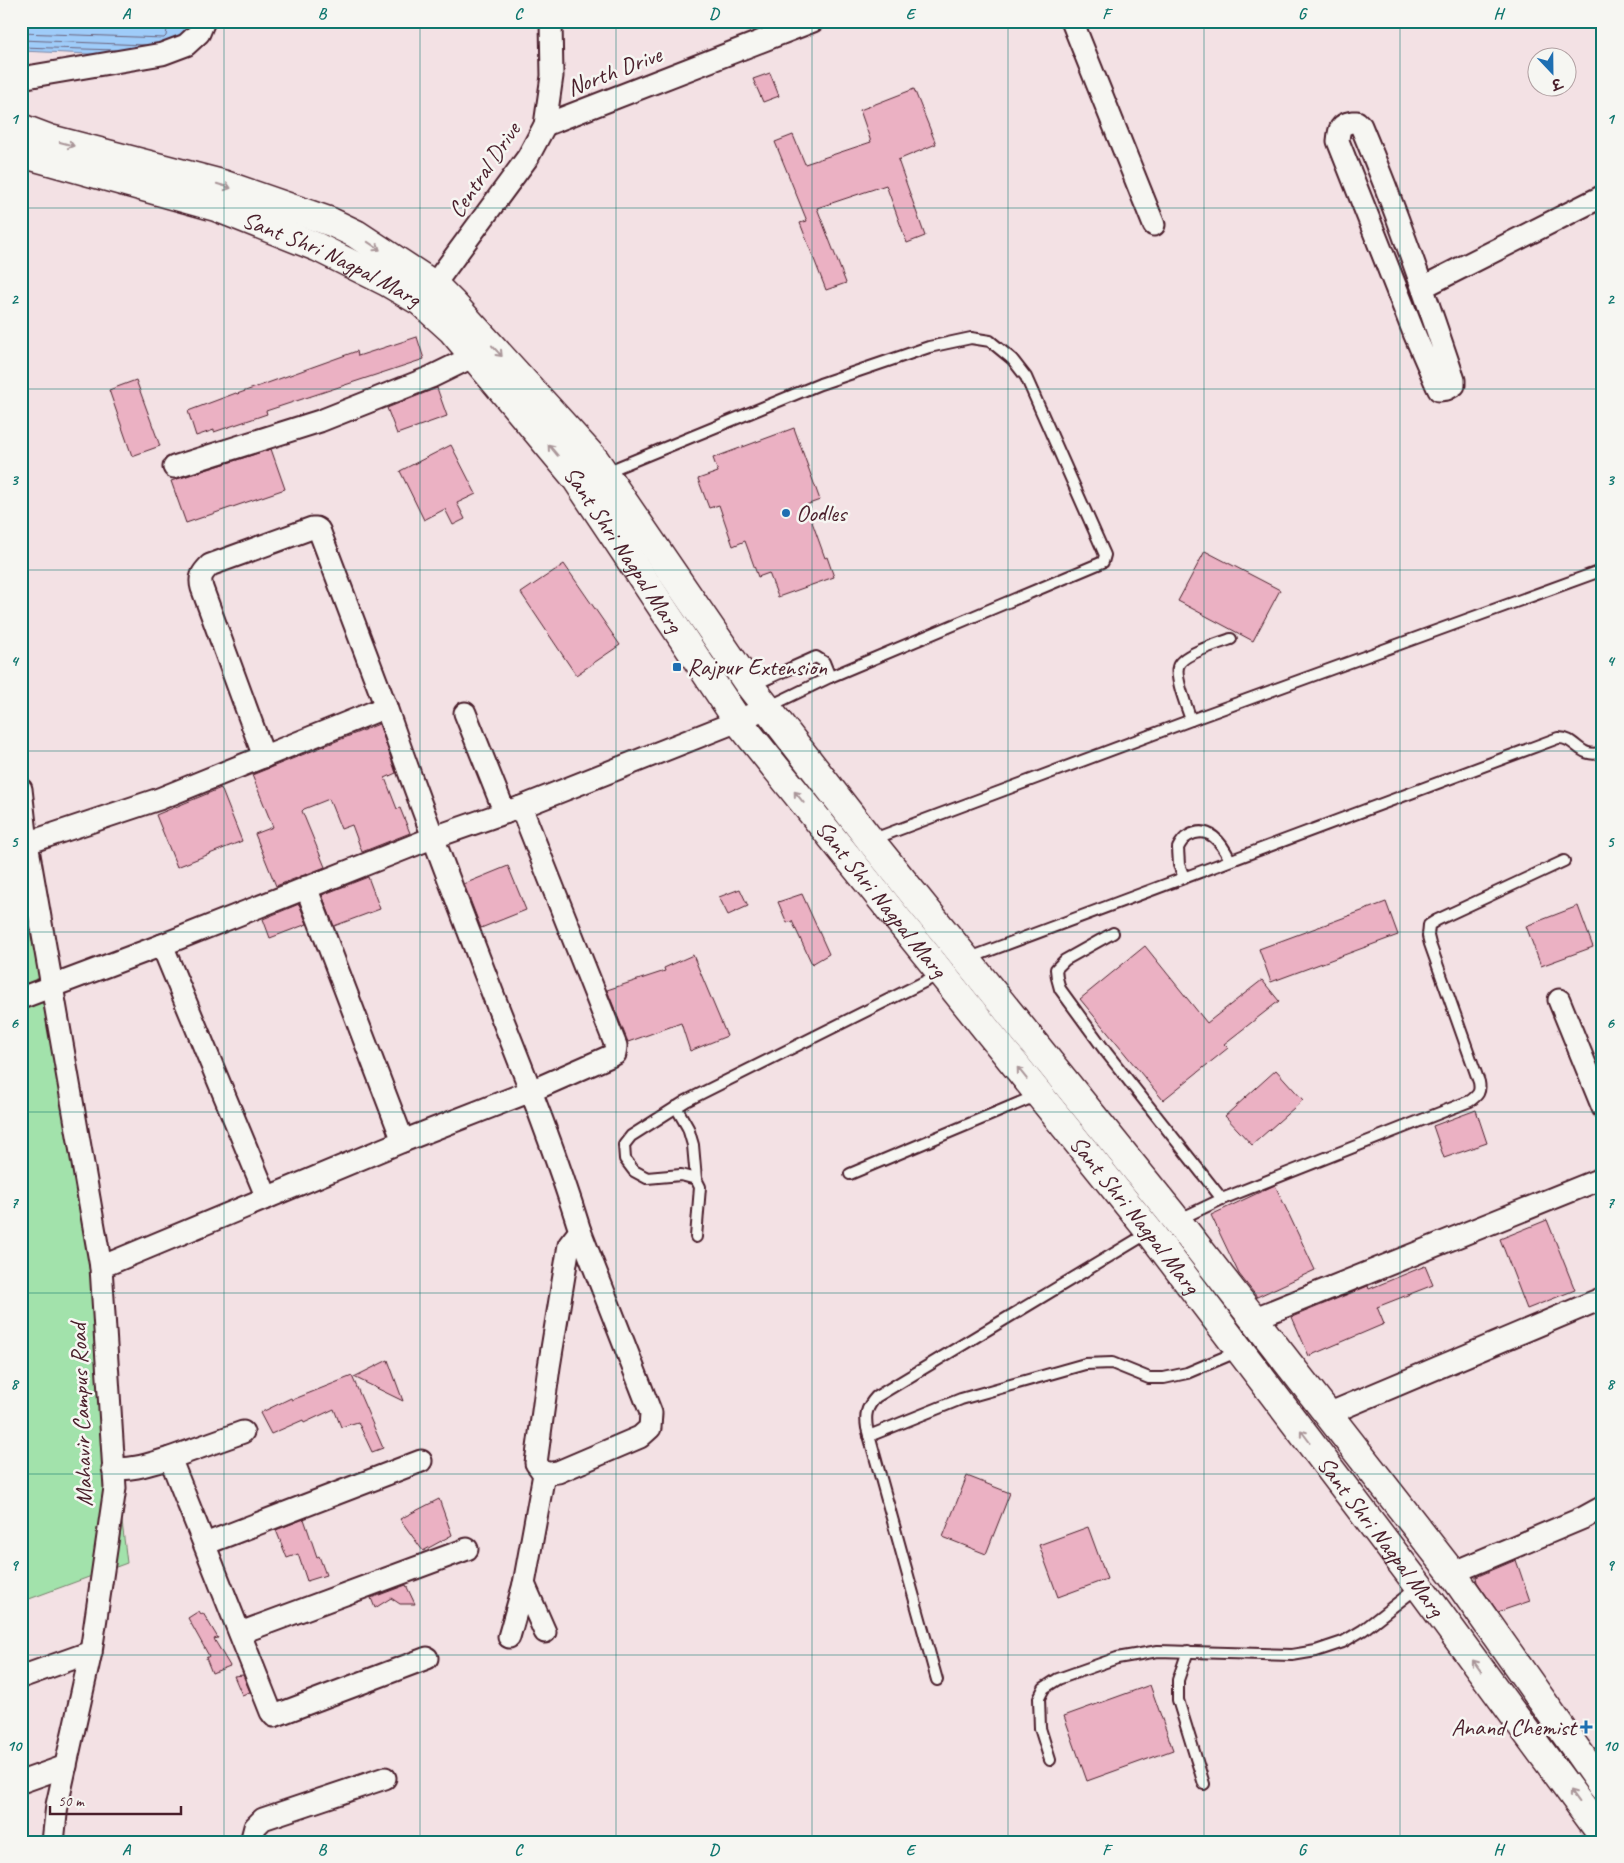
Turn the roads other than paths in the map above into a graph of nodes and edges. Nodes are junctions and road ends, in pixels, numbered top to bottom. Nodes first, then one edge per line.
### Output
1 (204, 21) edge
2 (551, 21) edge
3 (813, 21) edge
4 (1072, 21) edge
5 (21, 78) edge
6 (545, 125) junction
7 (21, 128) edge
8 (24, 156) edge
9 (1603, 196) edge
10 (1154, 225) dead end
11 (1423, 288) junction
12 (428, 294) junction
13 (474, 356) junction
14 (174, 466) dead end
15 (603, 473) junction
16 (1603, 570) edge
17 (1231, 639) dead end
18 (830, 676) junction
19 (750, 686) junction
20 (386, 707) junction
21 (767, 707) junction
22 (465, 713) dead end
23 (1191, 720) junction
24 (738, 721) junction
25 (1603, 752) edge
26 (264, 757) junction
27 (21, 789) edge
28 (513, 810) junction
29 (432, 838) junction
30 (870, 840) junction
31 (27, 843) junction
32 (1230, 860) junction
33 (1564, 861) dead end
34 (1184, 877) junction
35 (306, 887) junction
36 (1113, 933) dead end
37 (162, 945) junction
38 (966, 959) junction
39 (941, 973) junction
40 (52, 986) junction
41 (21, 998) edge
42 (1559, 1000) dead end
43 (531, 1091) junction
44 (1038, 1094) junction
45 (676, 1107) junction
46 (1603, 1108) edge
47 (403, 1141) junction
48 (850, 1174) dead end
49 (1603, 1178) edge
50 (696, 1179) junction
51 (268, 1198) junction
52 (1222, 1199) junction
53 (1164, 1222) junction
54 (580, 1231) junction
55 (696, 1237) dead end
56 (101, 1267) junction
57 (1220, 1276) junction
58 (1197, 1295) junction
59 (1603, 1298) edge
60 (1253, 1319) junction
61 (1240, 1350) junction
62 (1328, 1414) junction
63 (243, 1432) dead end
64 (869, 1436) junction
65 (170, 1458) junction
66 (421, 1461) dead end
67 (114, 1468) junction
68 (544, 1474) junction
69 (1603, 1507) edge
70 (205, 1544) junction
71 (467, 1549) dead end
72 (1452, 1573) junction
73 (524, 1584) junction
74 (1419, 1586) junction
75 (546, 1632) dead end
76 (240, 1633) junction
77 (509, 1637) dead end
78 (91, 1652) junction
79 (1188, 1652) junction
80 (427, 1658) dead end
81 (21, 1677) edge
82 (937, 1680) dead end
83 (1050, 1760) dead end
84 (1594, 1760) edge
85 (66, 1766) junction
86 (385, 1778) dead end
87 (21, 1782) edge
88 (1204, 1784) dead end
89 (1603, 1787) edge
90 (1603, 1836) edge
91 (53, 1842) edge
92 (251, 1842) edge

1 - 5 street
2 - 6 street, Central Drive
3 - 6 street, North Drive
4 - 10 street
6 - 12 street, Central Drive
7 -> 12 main road, Sant Shri Nagpal Marg
8 - 12 main road, Sant Shri Nagpal Marg
9 - 11 street
11 - 11 street
12 - 13 main road, Sant Shri Nagpal Marg
12 -> 15 main road, Sant Shri Nagpal Marg
13 - 14 street
24 -> 13 main road, Sant Shri Nagpal Marg
15 - 18 lane
15 - 19 main road, Sant Shri Nagpal Marg
16 - 23 lane
17 - 23 lane
18 - 19 lane
18 - 21 lane
19 - 21 main road, Sant Shri Nagpal Marg
20 - 26 street
20 - 26 street
20 - 29 street
21 - 24 street
21 - 30 main road, Sant Shri Nagpal Marg
22 - 28 street
23 - 30 lane
24 - 28 street
39 -> 24 main road, Sant Shri Nagpal Marg
25 - 32 lane
26 - 31 street
27 - 31 street, Mahavir Campus Road
28 - 29 street
28 - 43 street
29 - 35 street
29 - 43 street
30 - 38 main road, Sant Shri Nagpal Marg
31 - 40 street, Mahavir Campus Road
32 - 34 lane
32 - 34 lane
33 - 52 lane
34 - 38 lane
35 - 37 street
35 - 47 street
36 - 52 lane
37 - 40 street
37 - 51 street
38 - 53 main road, Sant Shri Nagpal Marg
44 -> 39 main road, Sant Shri Nagpal Marg
39 - 45 lane
40 - 41 street
40 - 56 street, Mahavir Campus Road
42 - 46 street
43 - 47 street
43 - 54 street
44 - 48 lane
44 - 53 main road, Sant Shri Nagpal Marg
45 - 50 lane
45 - 50 lane
47 - 51 street
49 - 60 street
50 - 55 lane
51 - 56 street
52 - 53 lane
53 - 57 main road, Sant Shri Nagpal Marg
53 - 58 main road, Sant Shri Nagpal Marg
53 - 64 lane
54 - 68 street
54 - 68 street
56 - 67 street, Mahavir Campus Road
57 - 58 main road
57 - 60 main road, Sant Shri Nagpal Marg
58 - 61 main road, Sant Shri Nagpal Marg
59 - 62 street
60 - 62 main road, Sant Shri Nagpal Marg
61 - 64 lane
74 -> 61 main road, Sant Shri Nagpal Marg
62 - 72 main road, Sant Shri Nagpal Marg
63 - 65 street
64 - 82 lane
65 - 67 street
65 - 70 street
66 - 70 street
67 - 78 street, Mahavir Campus Road
68 - 73 street
69 - 72 street
70 - 76 street
71 - 76 street
72 - 84 main road, Sant Shri Nagpal Marg
73 - 75 street
73 - 77 street
74 - 79 lane
90 -> 74 main road, Sant Shri Nagpal Marg
76 - 80 street
78 - 81 street
78 - 85 street, Mahavir Campus Road
79 - 83 lane
79 - 88 lane
84 - 89 main road, Sant Shri Nagpal Marg
85 - 87 street
85 - 91 street, Mahavir Campus Road
86 - 92 street

